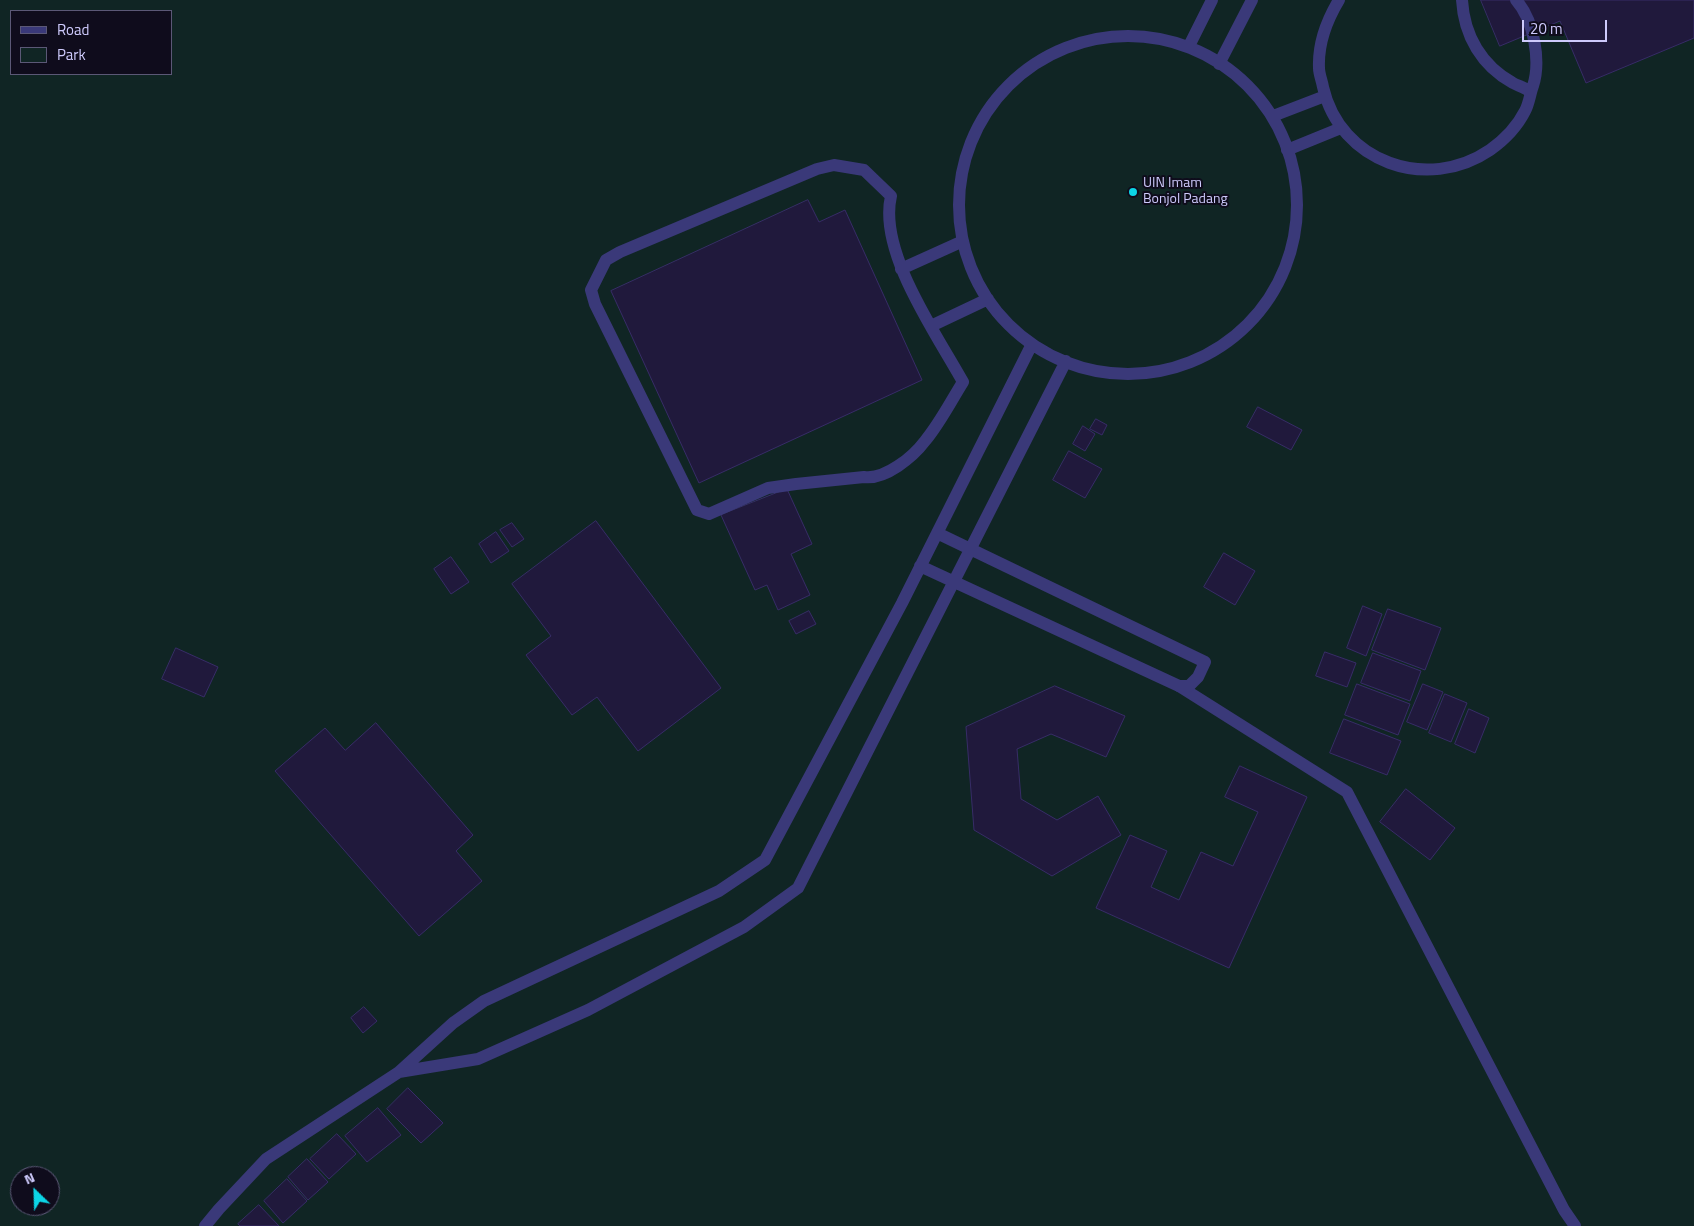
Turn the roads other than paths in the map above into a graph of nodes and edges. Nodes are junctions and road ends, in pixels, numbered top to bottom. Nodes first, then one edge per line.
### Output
1 (1212, 0) edge
2 (1252, 0) edge
3 (1339, 0) edge
4 (1462, 0) edge
5 (1516, 0) edge
6 (1189, 46) junction
7 (1219, 64) junction
8 (1531, 92) junction
9 (1325, 96) junction
10 (1274, 116) junction
11 (1341, 128) junction
12 (1287, 150) junction
13 (963, 241) junction
14 (901, 269) junction
15 (988, 299) junction
16 (931, 326) junction
17 (1032, 344) junction
18 (1066, 361) junction
19 (937, 533) junction
20 (970, 549) junction
21 (920, 566) junction
22 (954, 582) junction
23 (1179, 686) junction
24 (399, 1072) junction
25 (205, 1226) edge
26 (1575, 1226) edge

1 - 6 street
2 - 7 street
3 - 9 street
4 - 8 street
5 - 8 street
6 - 7 street
6 - 13 street
7 - 10 street
8 - 11 street
9 - 10 street
9 - 11 street
10 - 12 street
11 - 12 street
12 - 18 street
13 - 14 street
13 - 15 street
14 - 16 street
14 - 16 street
15 - 16 street
15 - 17 street
17 - 18 street
17 - 19 street
18 - 20 street
19 - 20 street
19 - 21 street
20 - 22 street
20 - 23 street
21 - 22 street
21 - 24 street
22 - 23 street
22 - 24 street
23 - 26 street
24 - 25 street

